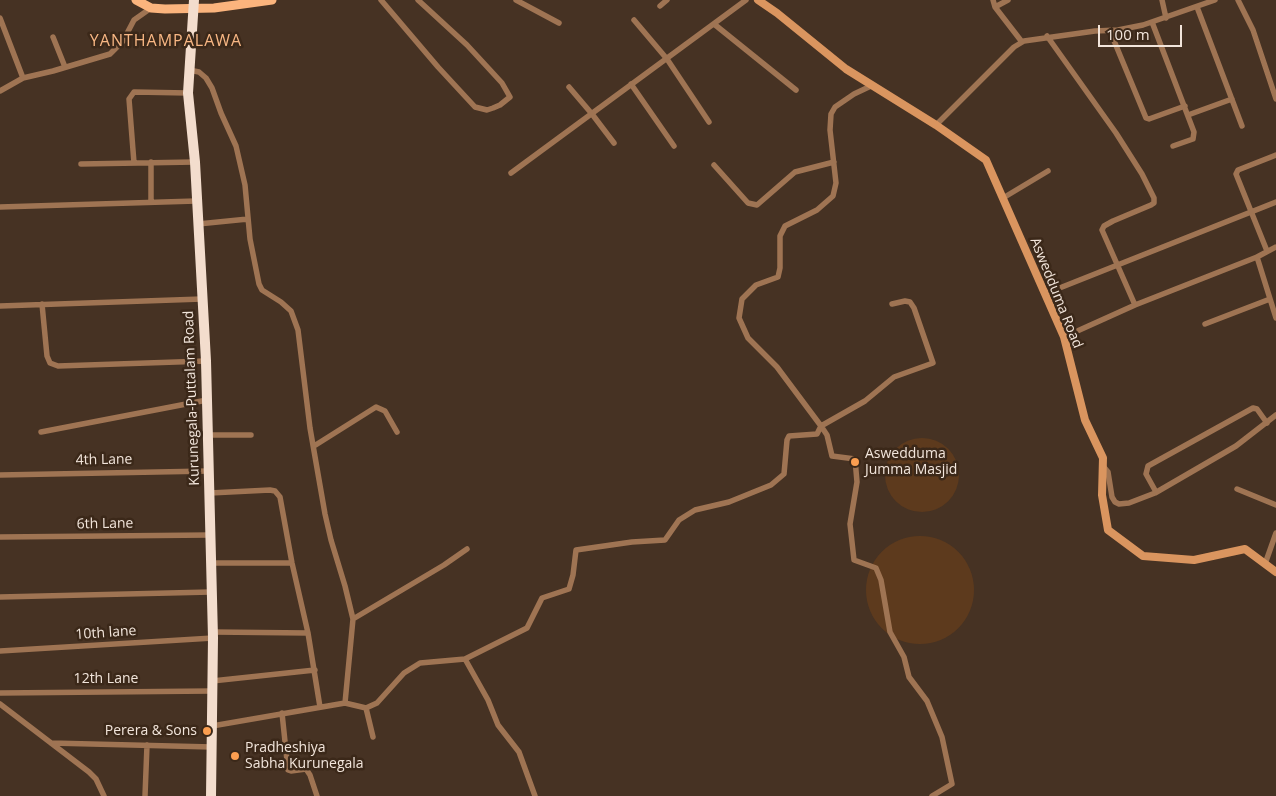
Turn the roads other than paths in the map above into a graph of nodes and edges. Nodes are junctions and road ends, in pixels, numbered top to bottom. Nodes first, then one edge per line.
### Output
1 (136, 0) edge
2 (272, 0) edge
3 (381, 0) edge
4 (418, 0) edge
5 (516, 0) edge
6 (667, 0) edge
7 (746, 0) edge
8 (758, 0) edge
9 (993, 0) edge
10 (1008, 0) edge
11 (1162, 0) edge
12 (1238, 0) edge
13 (1211, 1) edge
14 (194, 4) edge
15 (660, 6) dead end
16 (995, 7) junction
17 (1197, 7) junction
18 (151, 8) junction
19 (0, 18) edge
20 (1166, 18) junction
21 (634, 20) dead end
22 (1152, 22) junction
23 (559, 23) dead end
24 (714, 24) junction
25 (1110, 30) junction
26 (1047, 36) junction
27 (53, 37) dead end
28 (1022, 42) junction
29 (667, 59) junction
30 (65, 68) junction
31 (189, 70) junction
32 (24, 78) junction
33 (631, 84) junction
34 (873, 84) junction
35 (569, 86) dead end
36 (796, 90) dead end
37 (0, 91) edge
38 (188, 93) junction
39 (1232, 98) junction
40 (1276, 99) edge
41 (1185, 106) junction
42 (592, 114) junction
43 (1188, 115) junction
44 (709, 122) dead end
45 (936, 125) junction
46 (1242, 126) dead end
47 (614, 143) dead end
48 (674, 146) dead end
49 (1172, 146) dead end
50 (1276, 155) edge
51 (151, 162) junction
52 (195, 162) junction
53 (834, 162) junction
54 (134, 163) junction
55 (81, 164) dead end
56 (714, 165) dead end
57 (1048, 171) dead end
58 (511, 173) dead end
59 (1003, 198) junction
60 (196, 200) junction
61 (151, 202) junction
62 (1276, 202) edge
63 (0, 207) edge
64 (1252, 212) junction
65 (248, 219) junction
66 (198, 224) junction
67 (1276, 247) edge
68 (1267, 251) junction
69 (1256, 258) junction
70 (1119, 265) junction
71 (1047, 293) dead end
72 (202, 299) junction
73 (1270, 299) junction
74 (42, 304) junction
75 (892, 304) dead end
76 (1135, 305) junction
77 (0, 306) edge
78 (1276, 318) edge
79 (1205, 324) dead end
80 (1064, 337) junction
81 (206, 361) junction
82 (207, 400) junction
83 (1276, 415) edge
84 (1267, 423) junction
85 (821, 426) junction
86 (41, 432) dead end
87 (397, 432) dead end
88 (208, 435) junction
89 (251, 435) dead end
90 (314, 446) junction
91 (1103, 466) junction
92 (209, 471) junction
93 (0, 475) edge
94 (1237, 488) dead end
95 (1156, 492) junction
96 (210, 493) junction
97 (1276, 505) edge
98 (1276, 533) edge
99 (210, 535) junction
100 (0, 537) edge
101 (467, 549) dead end
102 (211, 563) junction
103 (292, 563) junction
104 (1265, 564) junction
105 (1276, 572) edge
106 (211, 592) junction
107 (0, 597) edge
108 (352, 619) junction
109 (308, 633) junction
110 (213, 635) junction
111 (0, 651) edge
112 (465, 659) junction
113 (315, 670) junction
114 (212, 686) junction
115 (0, 693) edge
116 (345, 703) junction
117 (0, 704) edge
118 (320, 707) junction
119 (366, 708) junction
120 (282, 713) junction
121 (212, 726) junction
122 (373, 737) dead end
123 (51, 743) junction
124 (146, 745) junction
125 (212, 747) junction
126 (104, 796) edge
127 (145, 796) edge
128 (211, 796) edge
129 (317, 796) edge
130 (535, 796) edge
131 (932, 796) edge

1 - 18 main road
2 - 14 main road
3 - 4 street
5 - 23 street
6 - 15 street
7 - 24 street
8 - 34 street, Aswedduma Road
9 - 16 street
10 - 16 street
11 - 20 street
12 - 40 street
13 - 17 street
14 - 18 main road
14 - 31 highway, Kurunegala-Puttalam Road
16 - 28 street
17 - 20 street
17 - 39 street
18 - 30 street
19 - 32 street
20 - 22 street
21 - 29 street
22 - 25 street
22 - 41 street
24 - 29 street
24 - 36 street
25 - 26 street
25 - 41 street
26 - 28 street
26 - 70 street
27 - 30 street
28 - 45 street
29 - 33 street
29 - 44 street
30 - 32 street
31 - 38 highway, Kurunegala-Puttalam Road
31 - 65 street
32 - 37 street
33 - 42 street
33 - 48 street
34 - 45 street, Aswedduma Road
34 - 53 street
35 - 42 street
38 - 52 highway, Kurunegala-Puttalam Road
38 - 54 street
39 - 43 street
39 - 46 street
41 - 43 street
42 - 47 street
42 - 58 street
43 - 49 street
45 - 59 street, Aswedduma Road
50 - 64 street
51 - 52 street
51 - 54 street
51 - 61 street
52 - 60 highway, Kurunegala-Puttalam Road
53 - 56 street
53 - 85 street
54 - 55 street
57 - 59 street
59 - 80 street, Aswedduma Road
60 - 61 street
60 - 66 highway, Kurunegala-Puttalam Road
61 - 63 street
62 - 64 street
64 - 68 street
64 - 70 street
65 - 66 street
65 - 90 street
66 - 72 highway, Kurunegala-Puttalam Road
67 - 68 street
68 - 69 street
69 - 73 street
69 - 76 street
70 - 71 street
70 - 76 street
72 - 74 street
72 - 81 highway, Kurunegala-Puttalam Road
73 - 78 street
73 - 79 street
74 - 77 street
74 - 81 street
75 - 85 street
76 - 80 street
80 - 91 street, Aswedduma Road
81 - 82 highway, Kurunegala-Puttalam Road
82 - 86 street
82 - 88 highway, Kurunegala-Puttalam Road
83 - 84 street
84 - 95 street
84 - 95 street
85 - 112 street
85 - 131 street
87 - 90 street
88 - 89 street
88 - 92 highway, Kurunegala-Puttalam Road
90 - 108 street
91 - 95 street
91 - 104 street, Aswedduma Road
92 - 93 street, 4th Lane
92 - 96 highway, Kurunegala-Puttalam Road
94 - 97 street
96 - 99 highway, Kurunegala-Puttalam Road
96 - 103 street
98 - 104 street
99 - 100 street, 6th Lane
99 - 102 highway, Kurunegala-Puttalam Road
101 - 108 street
102 - 103 street
102 - 106 highway, Kurunegala-Puttalam Road
103 - 109 street
104 - 105 street, Aswedduma Road
106 - 107 street
106 - 110 highway, Kurunegala-Puttalam Road
108 - 116 street
109 - 110 street, 10th lane
109 - 113 street
110 - 111 street, 10th lane
110 - 114 highway, Kurunegala-Puttalam Road
112 - 119 street
112 - 130 street
113 - 114 street, 12th Lane
113 - 118 street
114 - 115 street, 12th Lane
114 - 121 highway, Kurunegala-Puttalam Road
116 - 118 street
116 - 119 street
117 - 123 street
118 - 120 street
119 - 122 street
120 - 121 street
120 - 129 street
121 - 125 highway, Kurunegala-Puttalam Road
123 - 124 street
123 - 126 street
124 - 125 street
124 - 127 street
125 - 128 highway, Kurunegala-Puttalam Road

